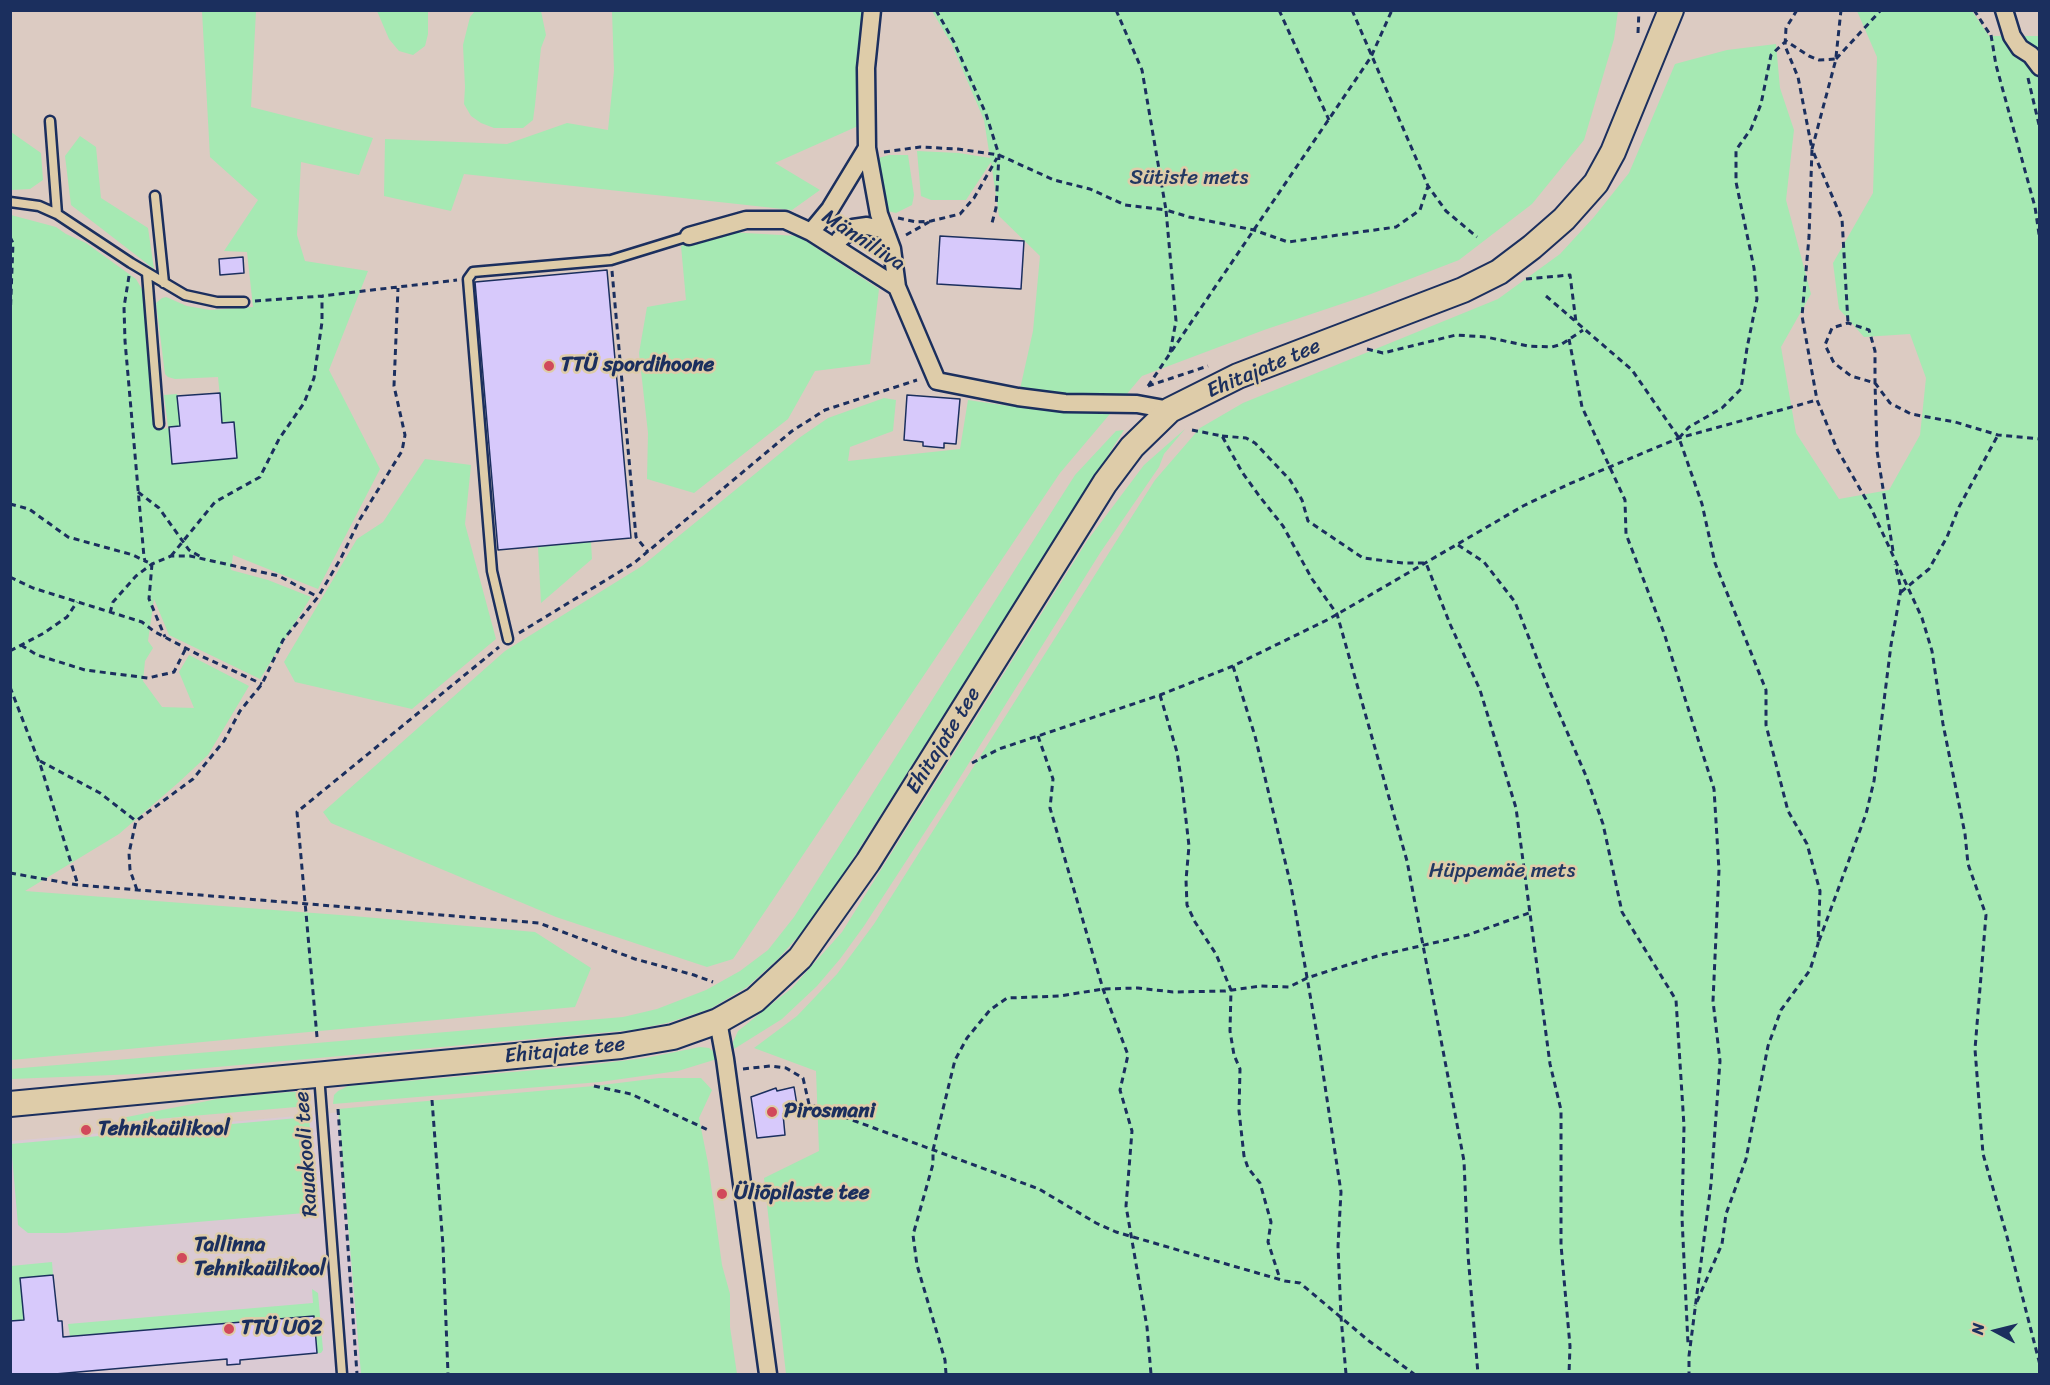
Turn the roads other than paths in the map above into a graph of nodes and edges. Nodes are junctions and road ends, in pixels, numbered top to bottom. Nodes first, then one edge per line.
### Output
1 (872, 10) edge
2 (1671, 10) edge
3 (2004, 10) edge
4 (2033, 70) edge
5 (50, 121) dead end
6 (868, 153) junction
7 (155, 195) dead end
8 (10, 202) edge
9 (57, 214) junction
10 (884, 226) junction
11 (811, 232) junction
12 (689, 236) joint
13 (836, 247) junction
14 (147, 273) junction
15 (164, 283) junction
16 (897, 287) junction
17 (244, 302) road end
18 (1170, 410) junction
19 (159, 424) dead end
20 (508, 639) road end
21 (718, 1021) junction
22 (319, 1075) junction
23 (10, 1104) edge
24 (342, 1374) edge
25 (768, 1374) edge

1 - 6 street
2 - 18 main road, Ehitajate tee
3 - 4 street
5 - 9 lane
6 - 10 street
6 - 11 street
7 - 15 lane
8 - 9 lane
9 - 14 lane
10 - 13 street
10 - 16 street
11 - 12 street, Männiliiva
11 - 13 street, Männiliiva
12 - 20 lane
13 - 16 street, Männiliiva
14 - 15 lane
14 - 19 lane
15 - 17 lane
16 - 18 street, Männiliiva
18 - 21 main road, Ehitajate tee
21 - 22 main road, Ehitajate tee
21 - 25 street
22 - 23 main road, Ehitajate tee
22 - 24 lane, Rauakooli tee

